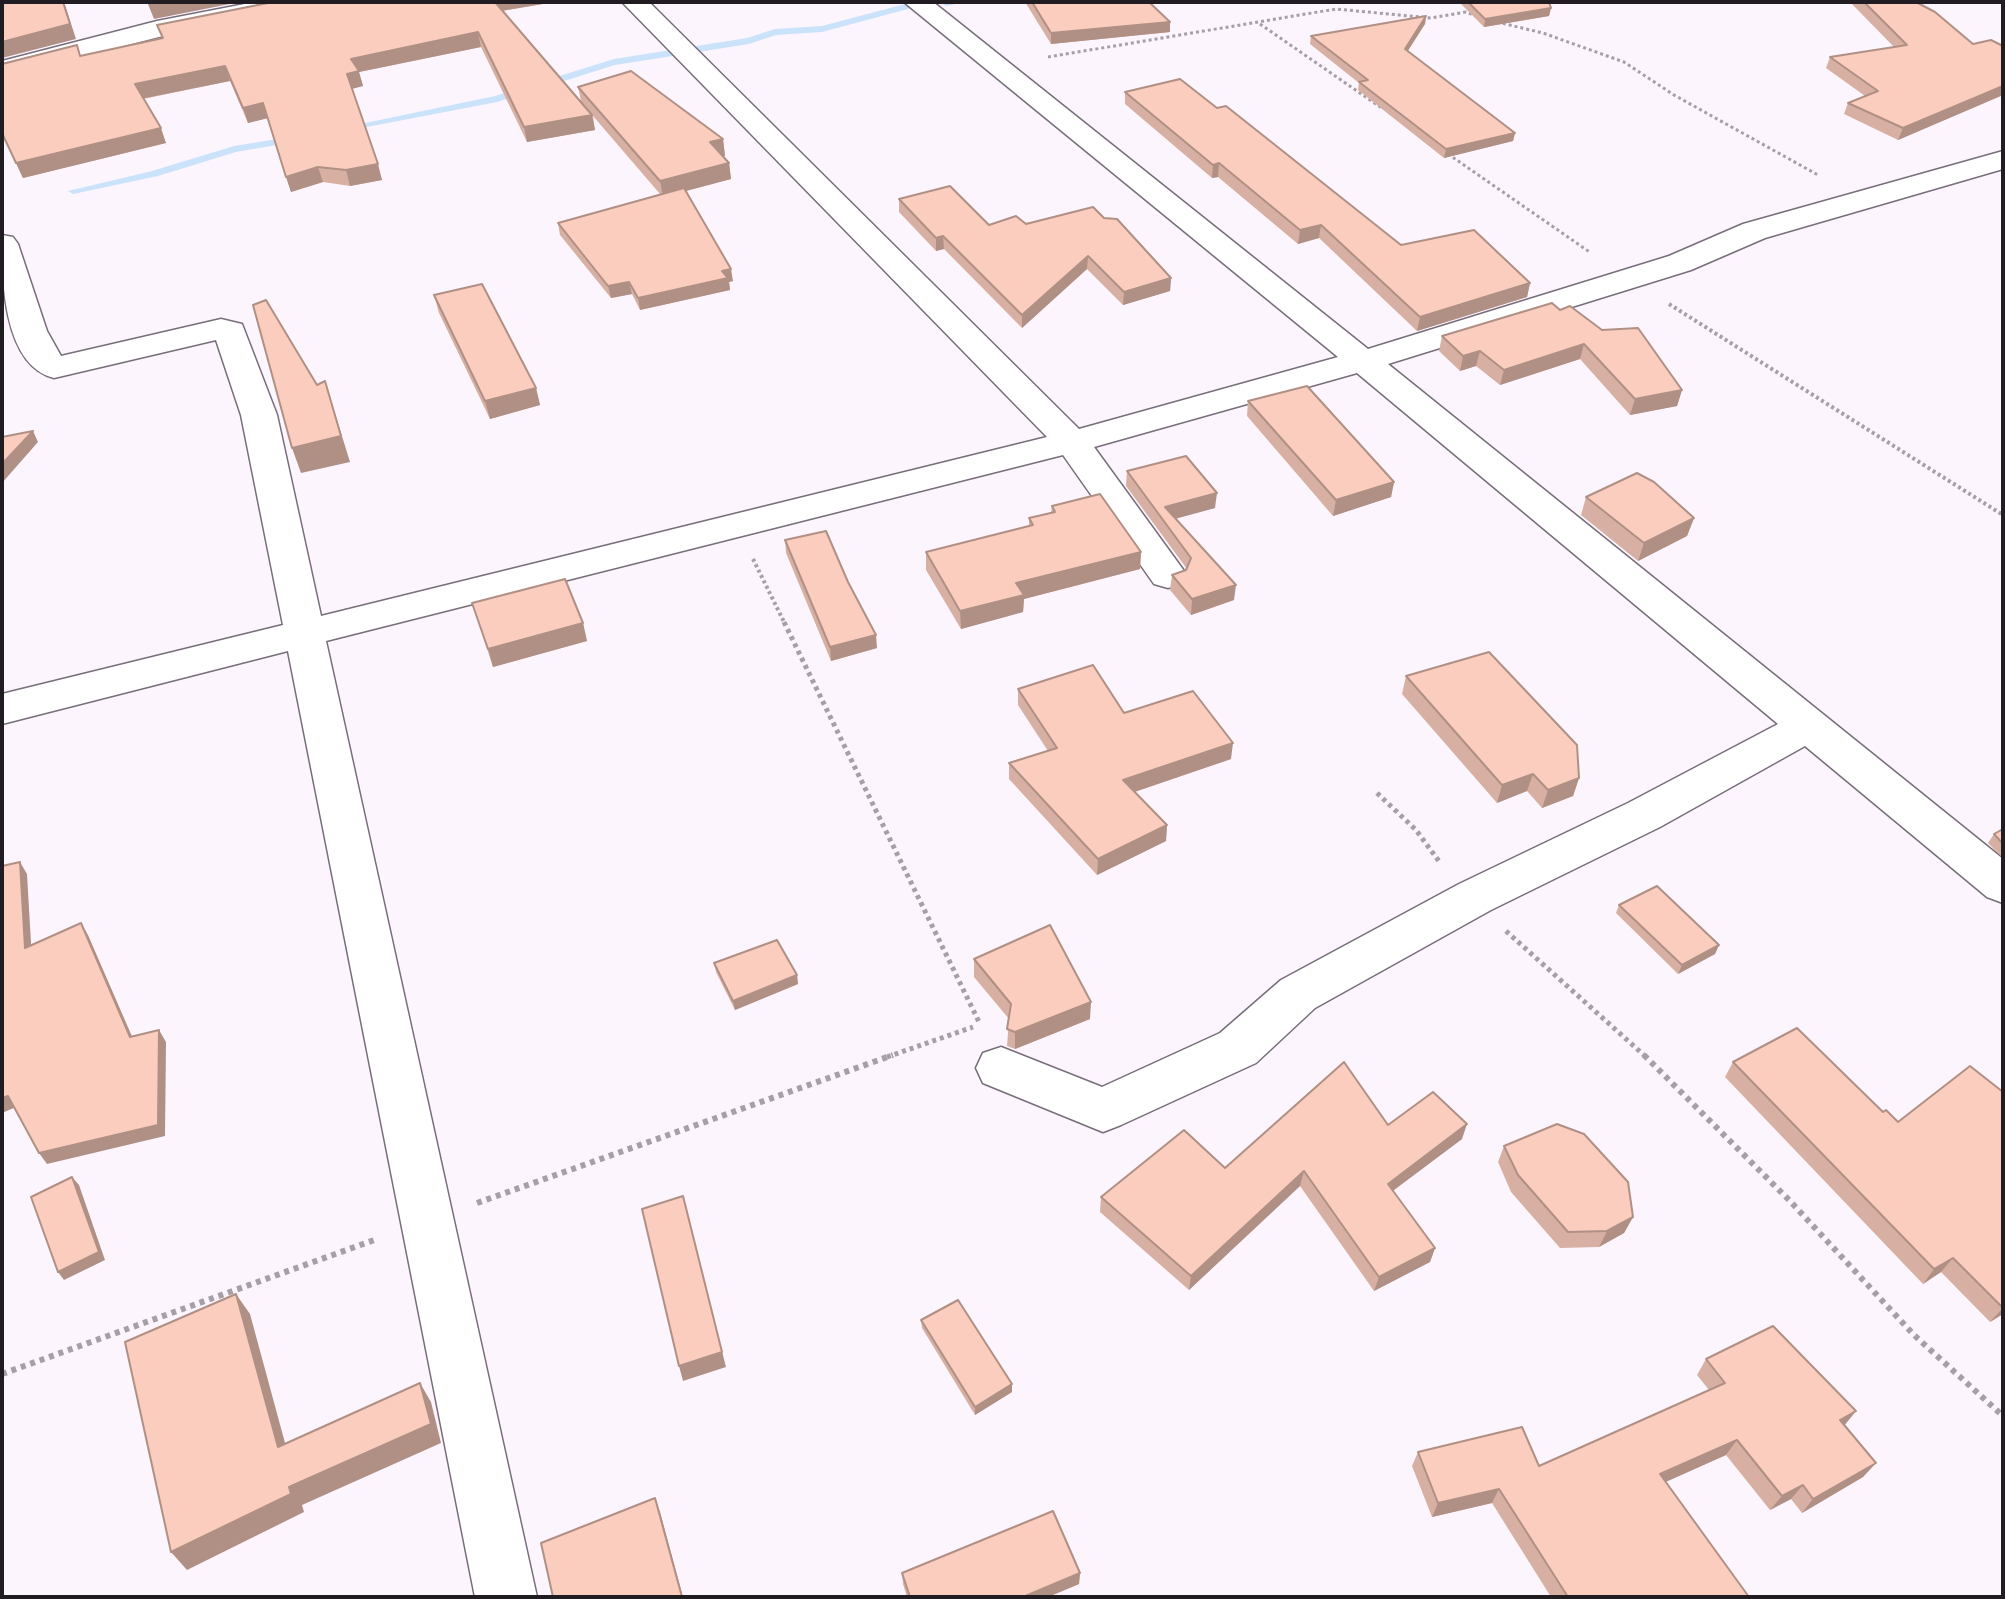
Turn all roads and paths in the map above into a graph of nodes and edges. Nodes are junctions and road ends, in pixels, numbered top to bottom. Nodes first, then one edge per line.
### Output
1 (294, 2) edge
2 (635, 2) edge
3 (917, 2) edge
4 (1260, 24) junction
5 (996, 66) junction
6 (2, 69) edge
7 (1387, 112) edge
8 (1438, 147) edge
9 (2003, 160) edge
10 (1863, 199) junction
11 (2, 244) edge
12 (1629, 279) junction
13 (1363, 361) junction
14 (1072, 442) junction
15 (2003, 515) edge
16 (736, 526) junction
17 (1168, 575) dead end
18 (305, 634) junction
19 (2, 709) edge
20 (1808, 726) junction
21 (1377, 793) dead end
22 (2003, 885) edge
23 (1475, 897) junction
24 (980, 1024) junction
25 (1001, 1068) joint
26 (430, 1220) junction
27 (2, 1374) edge
28 (2003, 1416) edge
29 (506, 1597) edge

1 - 6 street
2 - 14 street
3 - 5 street
4 - 5 path
4 - 7 path
4 - 10 path
5 - 13 street
8 - 12 path
9 - 10 street
10 - 12 street
11 - 18 street
12 - 13 street
12 - 15 path
13 - 14 street
13 - 20 street
14 - 16 street
14 - 17 street
16 - 18 street
16 - 24 path
18 - 19 street
18 - 26 street
20 - 22 street
20 - 23 street
21 - 23 path
23 - 25 street
23 - 28 path
24 - 25 path
24 - 26 path
26 - 27 path
26 - 29 street

